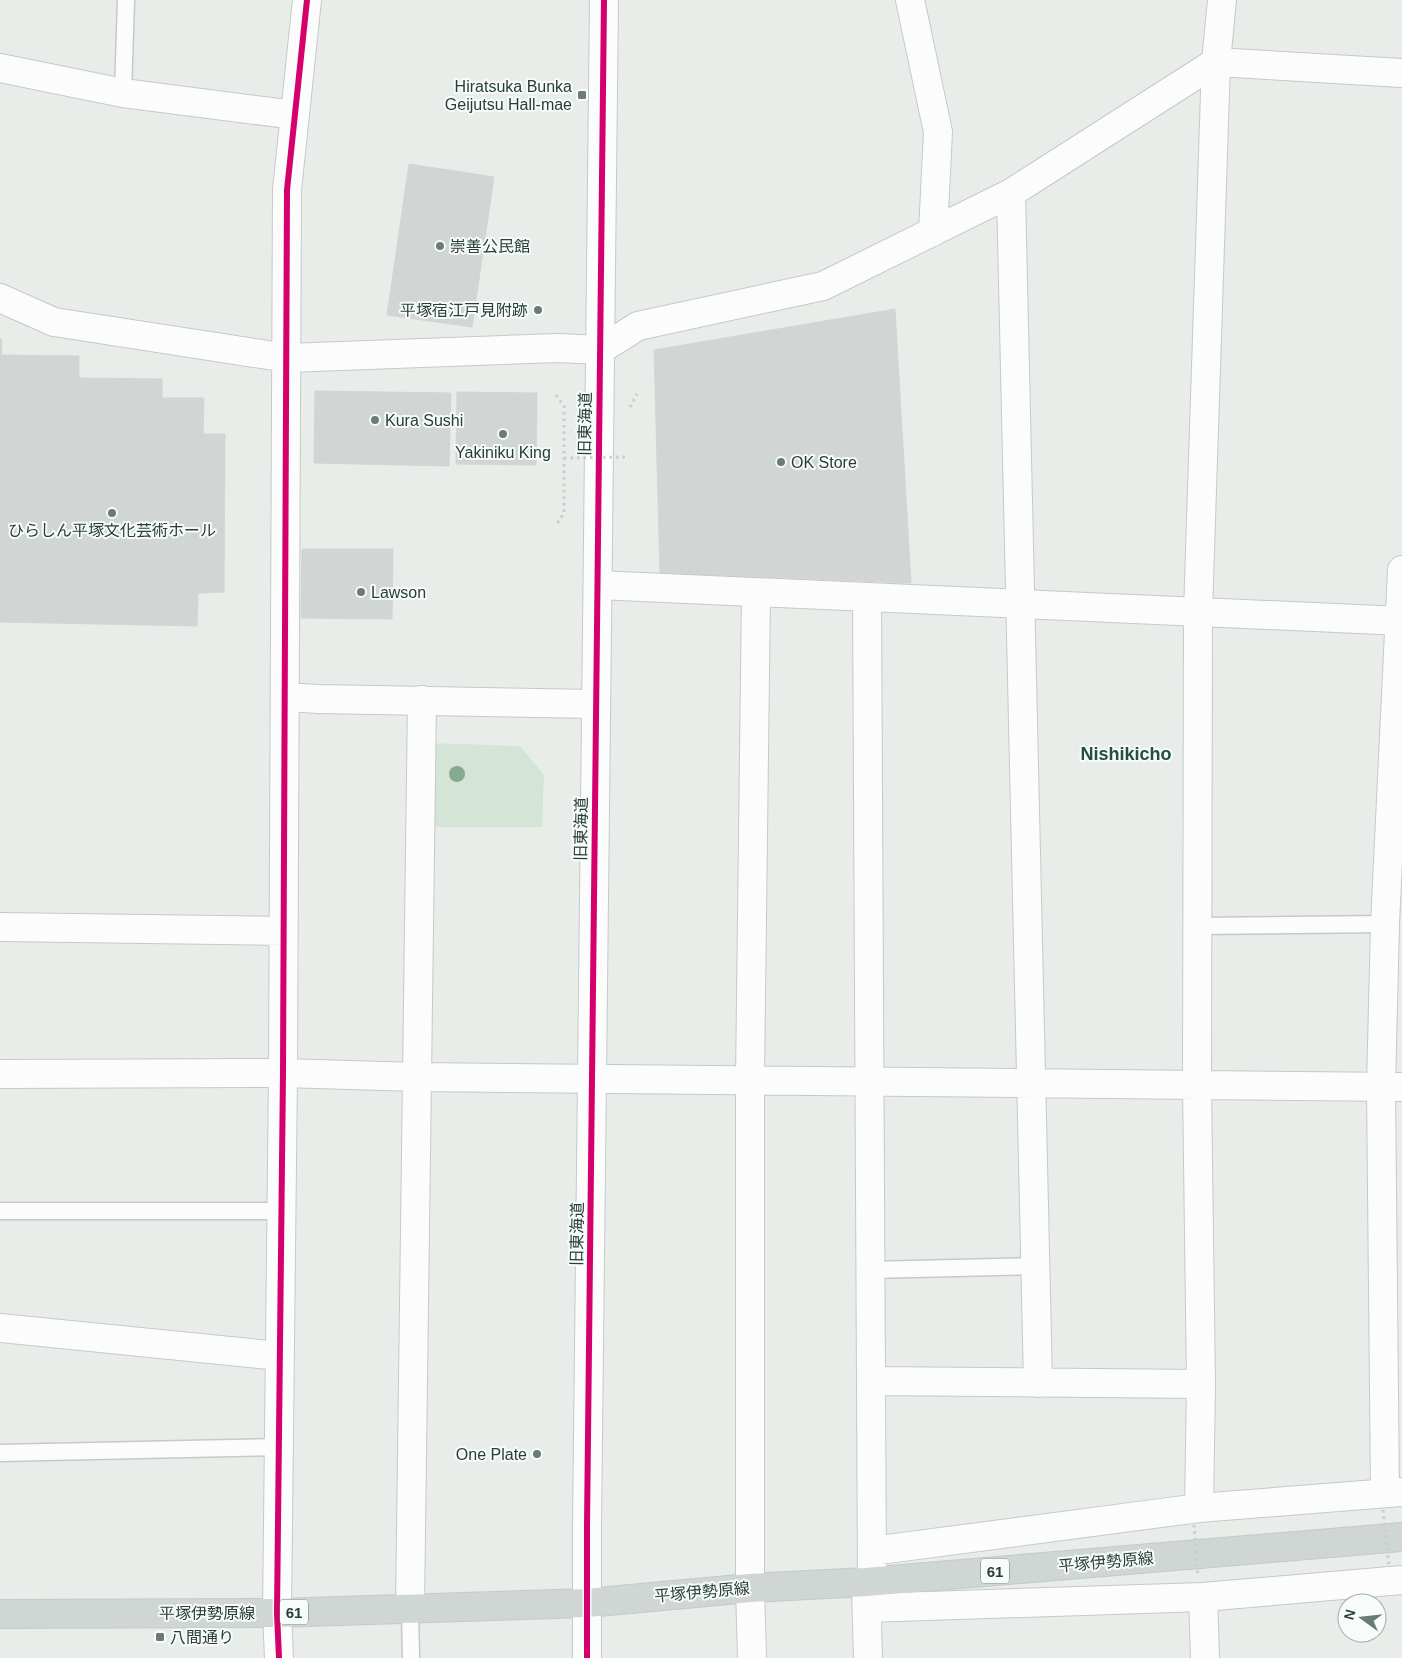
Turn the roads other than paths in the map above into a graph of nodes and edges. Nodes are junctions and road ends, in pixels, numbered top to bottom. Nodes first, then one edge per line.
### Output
1 (126, 0) edge
2 (307, 0) edge
3 (604, 0) edge
4 (910, 0) edge
5 (1222, 0) edge
6 (1216, 62) junction
7 (0, 68) edge
8 (1402, 73) edge
9 (124, 93) junction
10 (295, 115) junction
11 (1011, 193) junction
12 (933, 232) junction
13 (0, 298) edge
14 (600, 350) junction
15 (287, 358) junction
16 (1402, 570) edge
17 (598, 585) junction
18 (756, 592) junction
19 (867, 597) junction
20 (1021, 604) junction
21 (1198, 612) junction
22 (1401, 621) edge
23 (285, 697) junction
24 (422, 700) junction
25 (596, 704) junction
26 (1396, 838) edge
27 (1385, 924) junction
28 (1197, 926) junction
29 (0, 927) edge
30 (284, 931) junction
31 (283, 1073) junction
32 (0, 1074) edge
33 (417, 1077) junction
34 (592, 1078) junction
35 (750, 1080) junction
36 (870, 1081) junction
37 (1032, 1083) junction
38 (1197, 1085) junction
39 (1392, 1087) edge
40 (0, 1211) edge
41 (281, 1212) junction
42 (1036, 1266) junction
43 (870, 1270) junction
44 (0, 1328) edge
45 (280, 1356) junction
46 (871, 1381) junction
47 (1038, 1383) junction
48 (1201, 1384) junction
49 (279, 1448) junction
50 (0, 1452) edge
51 (1390, 1499) edge
52 (1197, 1517) junction
53 (1402, 1537) edge
54 (872, 1551) junction
55 (1395, 1574) edge
56 (1201, 1586) junction
57 (750, 1588) junction
58 (868, 1591) junction
59 (587, 1603) junction
60 (410, 1608) junction
61 (277, 1613) junction
62 (0, 1614) edge
63 (278, 1658) edge
64 (411, 1658) edge
65 (587, 1658) edge
66 (752, 1658) edge
67 (868, 1658) edge
68 (1205, 1658) edge

1 - 9 lane
2 - 10 street
3 - 14 street, 旧東海道
4 - 12 street
5 - 6 street
6 - 8 street
6 - 11 street
6 - 21 street
7 - 9 street
9 - 10 street
10 - 15 street
11 - 12 street
11 - 20 street
12 - 14 street
13 - 15 street
14 - 15 street
14 - 17 street, 旧東海道
15 - 23 street
16 - 22 street
17 - 18 street
17 - 25 street, 旧東海道
18 - 19 street
18 - 35 street
19 - 20 street
19 - 36 street
20 - 21 street
20 - 37 street
21 - 22 street
21 - 28 street
22 - 26 street
23 - 24 street
23 - 30 street
24 - 25 street
24 - 33 street
25 - 34 street, 旧東海道
26 - 27 street
27 - 28 lane
27 - 39 street
28 - 38 street
29 - 30 street
30 - 31 street
31 - 32 street
31 - 33 street
31 - 41 street
33 - 34 street
33 - 60 street
34 - 35 street
34 - 59 street, 旧東海道
35 - 36 street
35 - 57 street
36 - 37 street
36 - 43 street
37 - 38 street
37 - 42 street
38 - 39 street
38 - 48 street
39 - 51 street
40 - 41 lane
41 - 45 street
42 - 43 lane
42 - 47 street
43 - 46 street
44 - 45 street
45 - 49 street
46 - 47 street
46 - 54 street
47 - 48 street
48 - 52 street
49 - 50 lane
49 - 61 street
51 - 52 street
52 - 54 street
53 - 58 main road, 平塚伊勢原線 / 61
54 - 58 street
55 - 56 street
56 - 58 street
56 - 68 street
57 - 58 main road, 平塚伊勢原線 / 61
57 - 59 main road, 平塚伊勢原線 / 61
57 - 66 street
58 - 67 street
59 - 60 main road, 平塚伊勢原線 / 61
59 - 65 street, 旧東海道
60 - 61 main road, 平塚伊勢原線 / 61
60 - 64 lane
61 - 62 main road, 平塚伊勢原線 / 61
61 - 63 street

